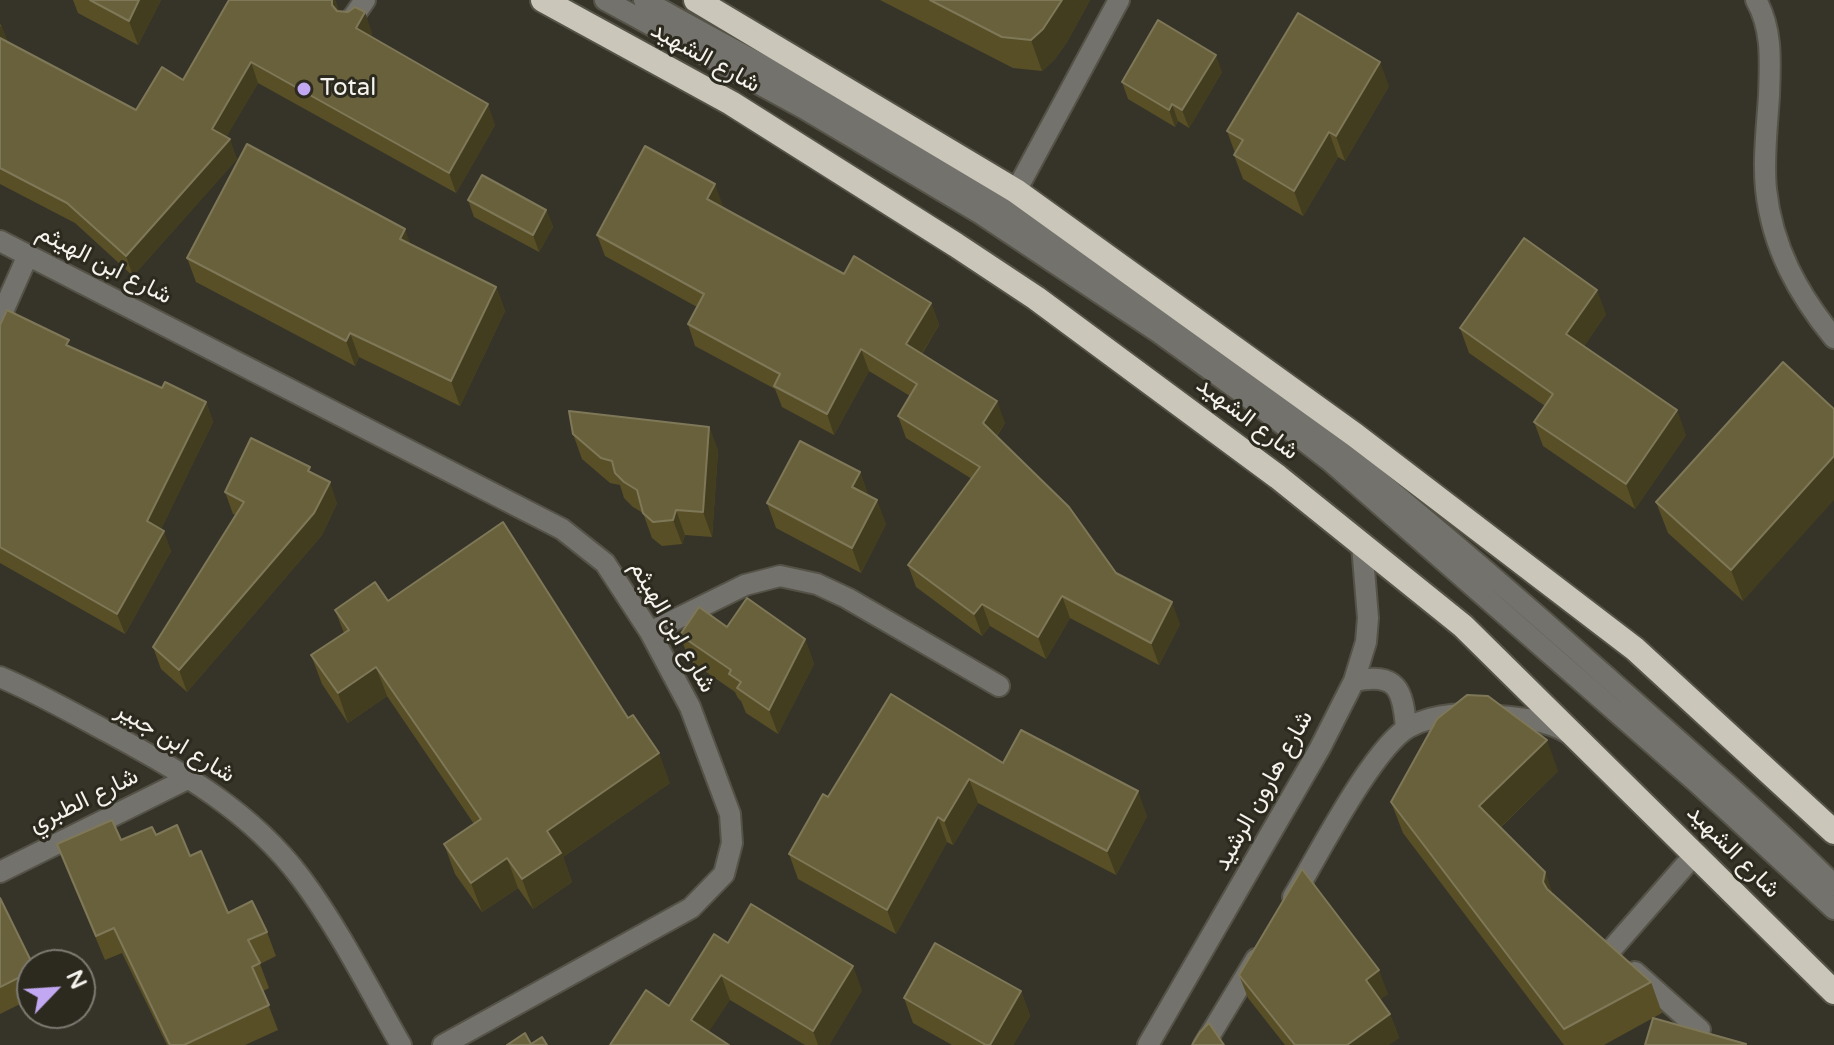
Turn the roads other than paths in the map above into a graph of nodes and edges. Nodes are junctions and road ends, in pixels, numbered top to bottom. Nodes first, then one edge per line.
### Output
1 (365, 0) edge
2 (543, 0) edge
3 (605, 0) edge
4 (644, 0) edge
5 (696, 0) edge
6 (1119, 0) edge
7 (1756, 0) edge
8 (351, 20) edge
9 (1016, 191) junction
10 (0, 241) edge
11 (28, 255) junction
12 (0, 318) edge
13 (1834, 338) edge
14 (1362, 545) junction
15 (650, 632) junction
16 (0, 677) edge
17 (1354, 681) junction
18 (999, 686) dead end
19 (1406, 728) junction
20 (1583, 743) junction
21 (191, 777) junction
22 (1834, 832) edge
23 (1695, 854) junction
24 (0, 872) edge
25 (1834, 885) edge
26 (1834, 909) edge
27 (1283, 913) edge
28 (1268, 939) edge
29 (1834, 992) edge
30 (1700, 1030) edge
31 (401, 1045) edge
32 (443, 1045) edge
33 (1148, 1045) edge
34 (1204, 1045) edge

1 - 8 street
2 - 14 highway, شارع الشهيد
3 - 26 street
4 - 25 street
5 - 9 highway, شارع الشهيد
6 - 9 street
7 - 13 street
9 - 22 highway, شارع الشهيد
10 - 11 street, شارع ابن الهيثم
11 - 12 street
11 - 15 street, شارع ابن الهيثم
14 - 17 street, شارع هارون الرشيد
14 - 20 highway, شارع الشهيد
15 - 18 street
15 - 32 street, شارع ابن الهيثم
16 - 21 street, شارع ابن جبير
17 - 19 street
17 - 33 street, شارع هارون الرشيد
19 - 20 street
19 - 27 street
20 - 23 highway, شارع الشهيد
21 - 24 street, شارع الطبري
21 - 31 street, شارع ابن جبير
23 - 29 highway, شارع الشهيد
23 - 30 street
28 - 34 street

